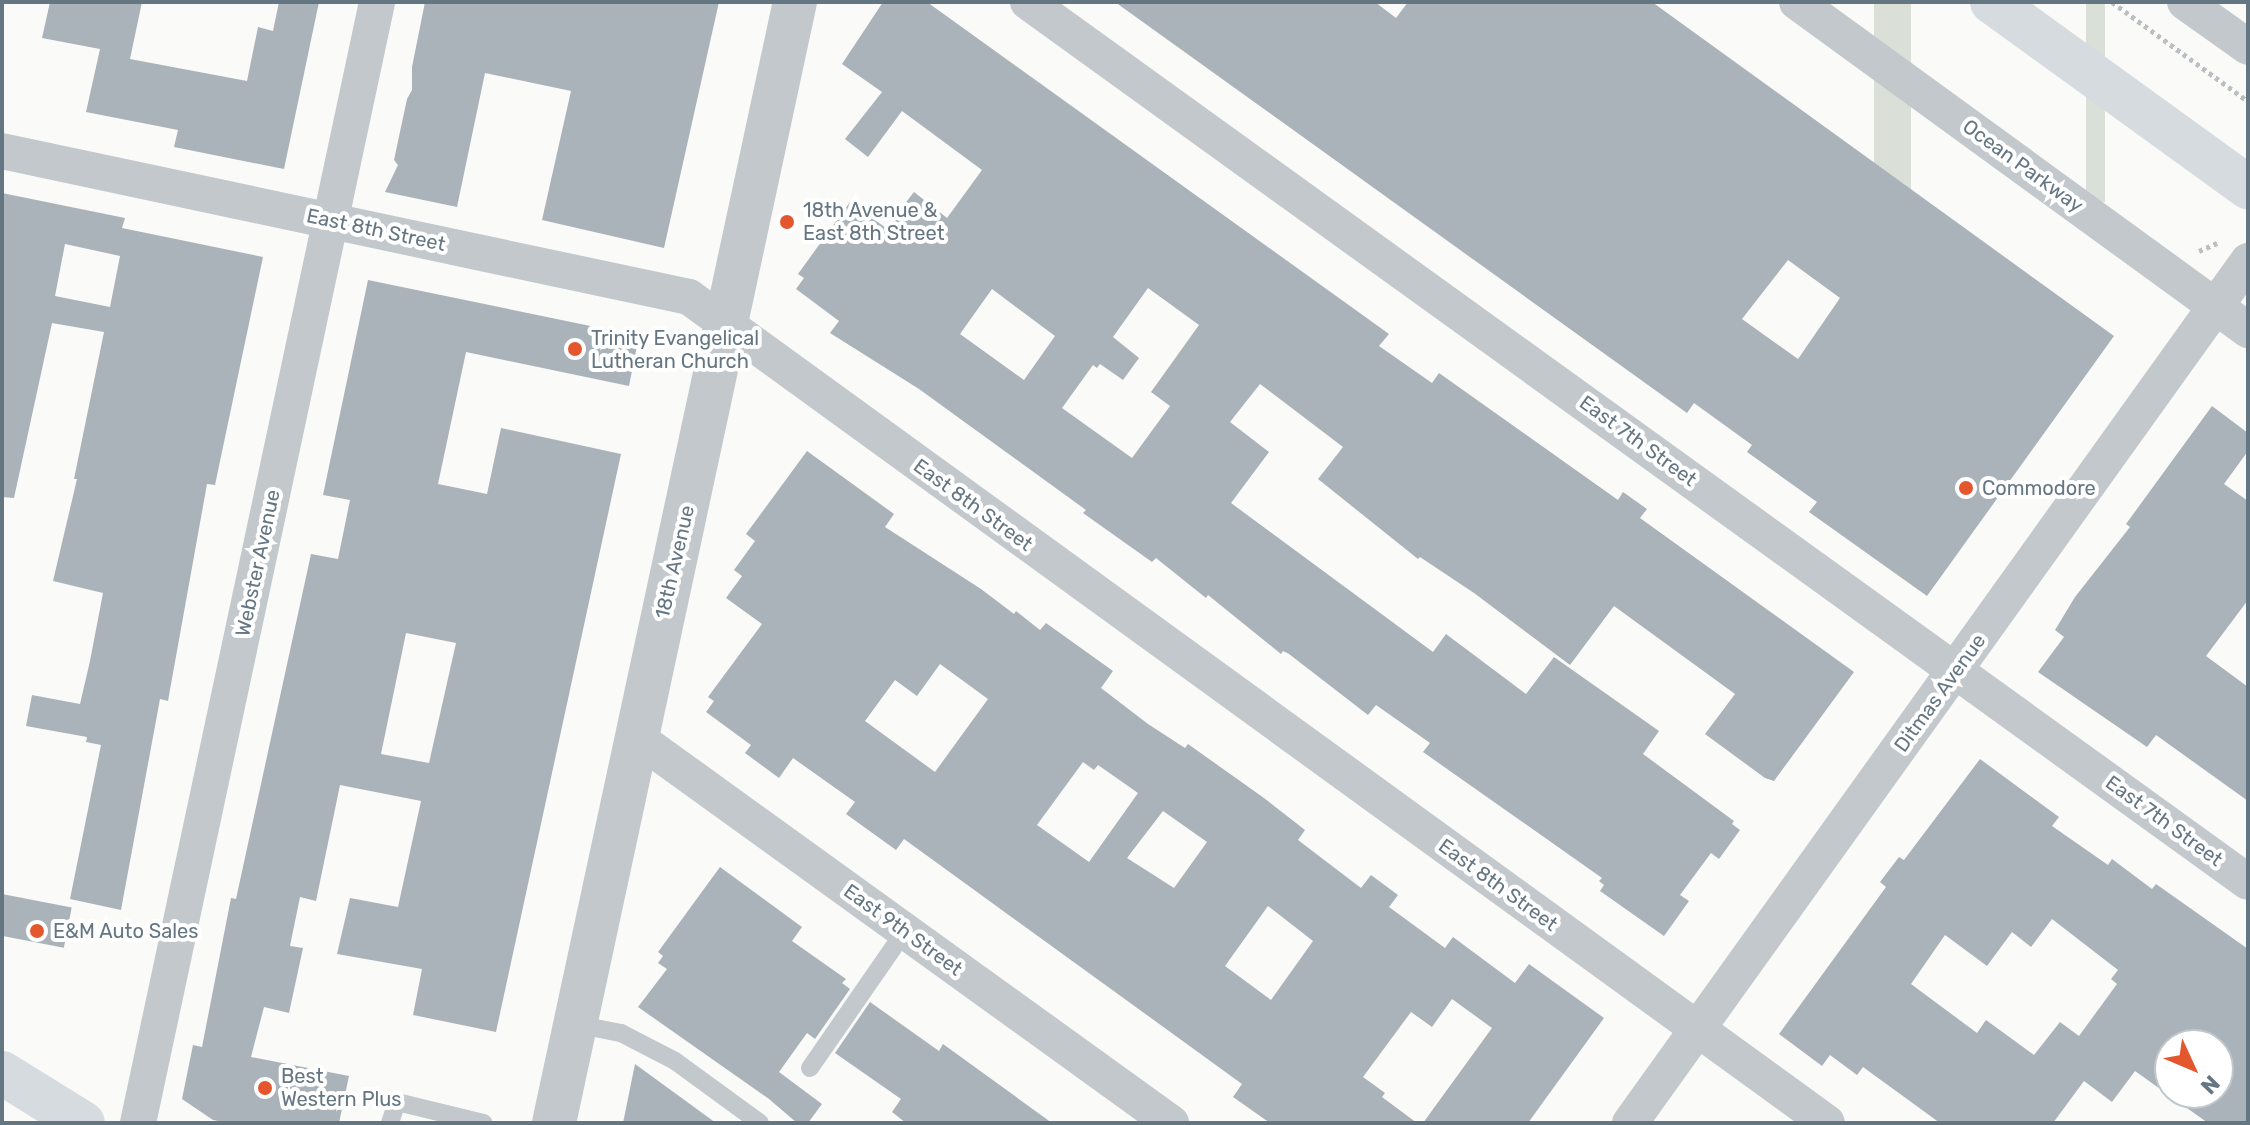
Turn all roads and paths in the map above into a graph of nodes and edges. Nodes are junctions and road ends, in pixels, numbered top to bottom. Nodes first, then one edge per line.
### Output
1 (377, 2) edge
2 (795, 2) edge
3 (1028, 2) edge
4 (1797, 2) edge
5 (1992, 2) edge
6 (2112, 2) edge
7 (2185, 2) edge
8 (2248, 47) edge
9 (2248, 101) edge
10 (2, 151) edge
11 (2248, 187) edge
12 (330, 220) junction
13 (2248, 261) edge
14 (2217, 307) junction
15 (727, 326) junction
16 (2248, 330) edge
17 (1956, 671) junction
18 (636, 737) junction
19 (2248, 882) edge
20 (905, 931) junction
21 (575, 1024) junction
22 (1697, 1029) junction
23 (810, 1068) dead end
24 (2, 1073) edge
25 (83, 1123) edge
26 (138, 1123) edge
27 (390, 1123) edge
28 (484, 1123) edge
29 (554, 1123) edge
30 (760, 1123) edge
31 (1171, 1123) edge
32 (1630, 1123) edge
33 (1827, 1123) edge

1 - 12 street, Webster Avenue
2 - 15 street, 18th Avenue
3 - 17 street, East 7th Street
4 - 14 street, Ocean Parkway
5 - 11 main road
6 - 9 path
7 - 8 street
10 - 12 street, East 8th Street
12 - 15 street, East 8th Street
12 - 26 street, Webster Avenue
13 - 14 street, Ditmas Avenue
14 - 16 street, Ocean Parkway
14 - 17 street, Ditmas Avenue
15 - 18 street, 18th Avenue
15 - 22 street, East 8th Street
17 - 19 street, East 7th Street
17 - 22 street, Ditmas Avenue
18 - 20 street, East 9th Street
18 - 21 street, 18th Avenue
20 - 23 lane
20 - 31 street, East 9th Street
21 - 29 street, 18th Avenue
21 - 30 lane
22 - 32 street, Ditmas Avenue
22 - 33 street, East 8th Street
24 - 25 main road
27 - 28 lane

